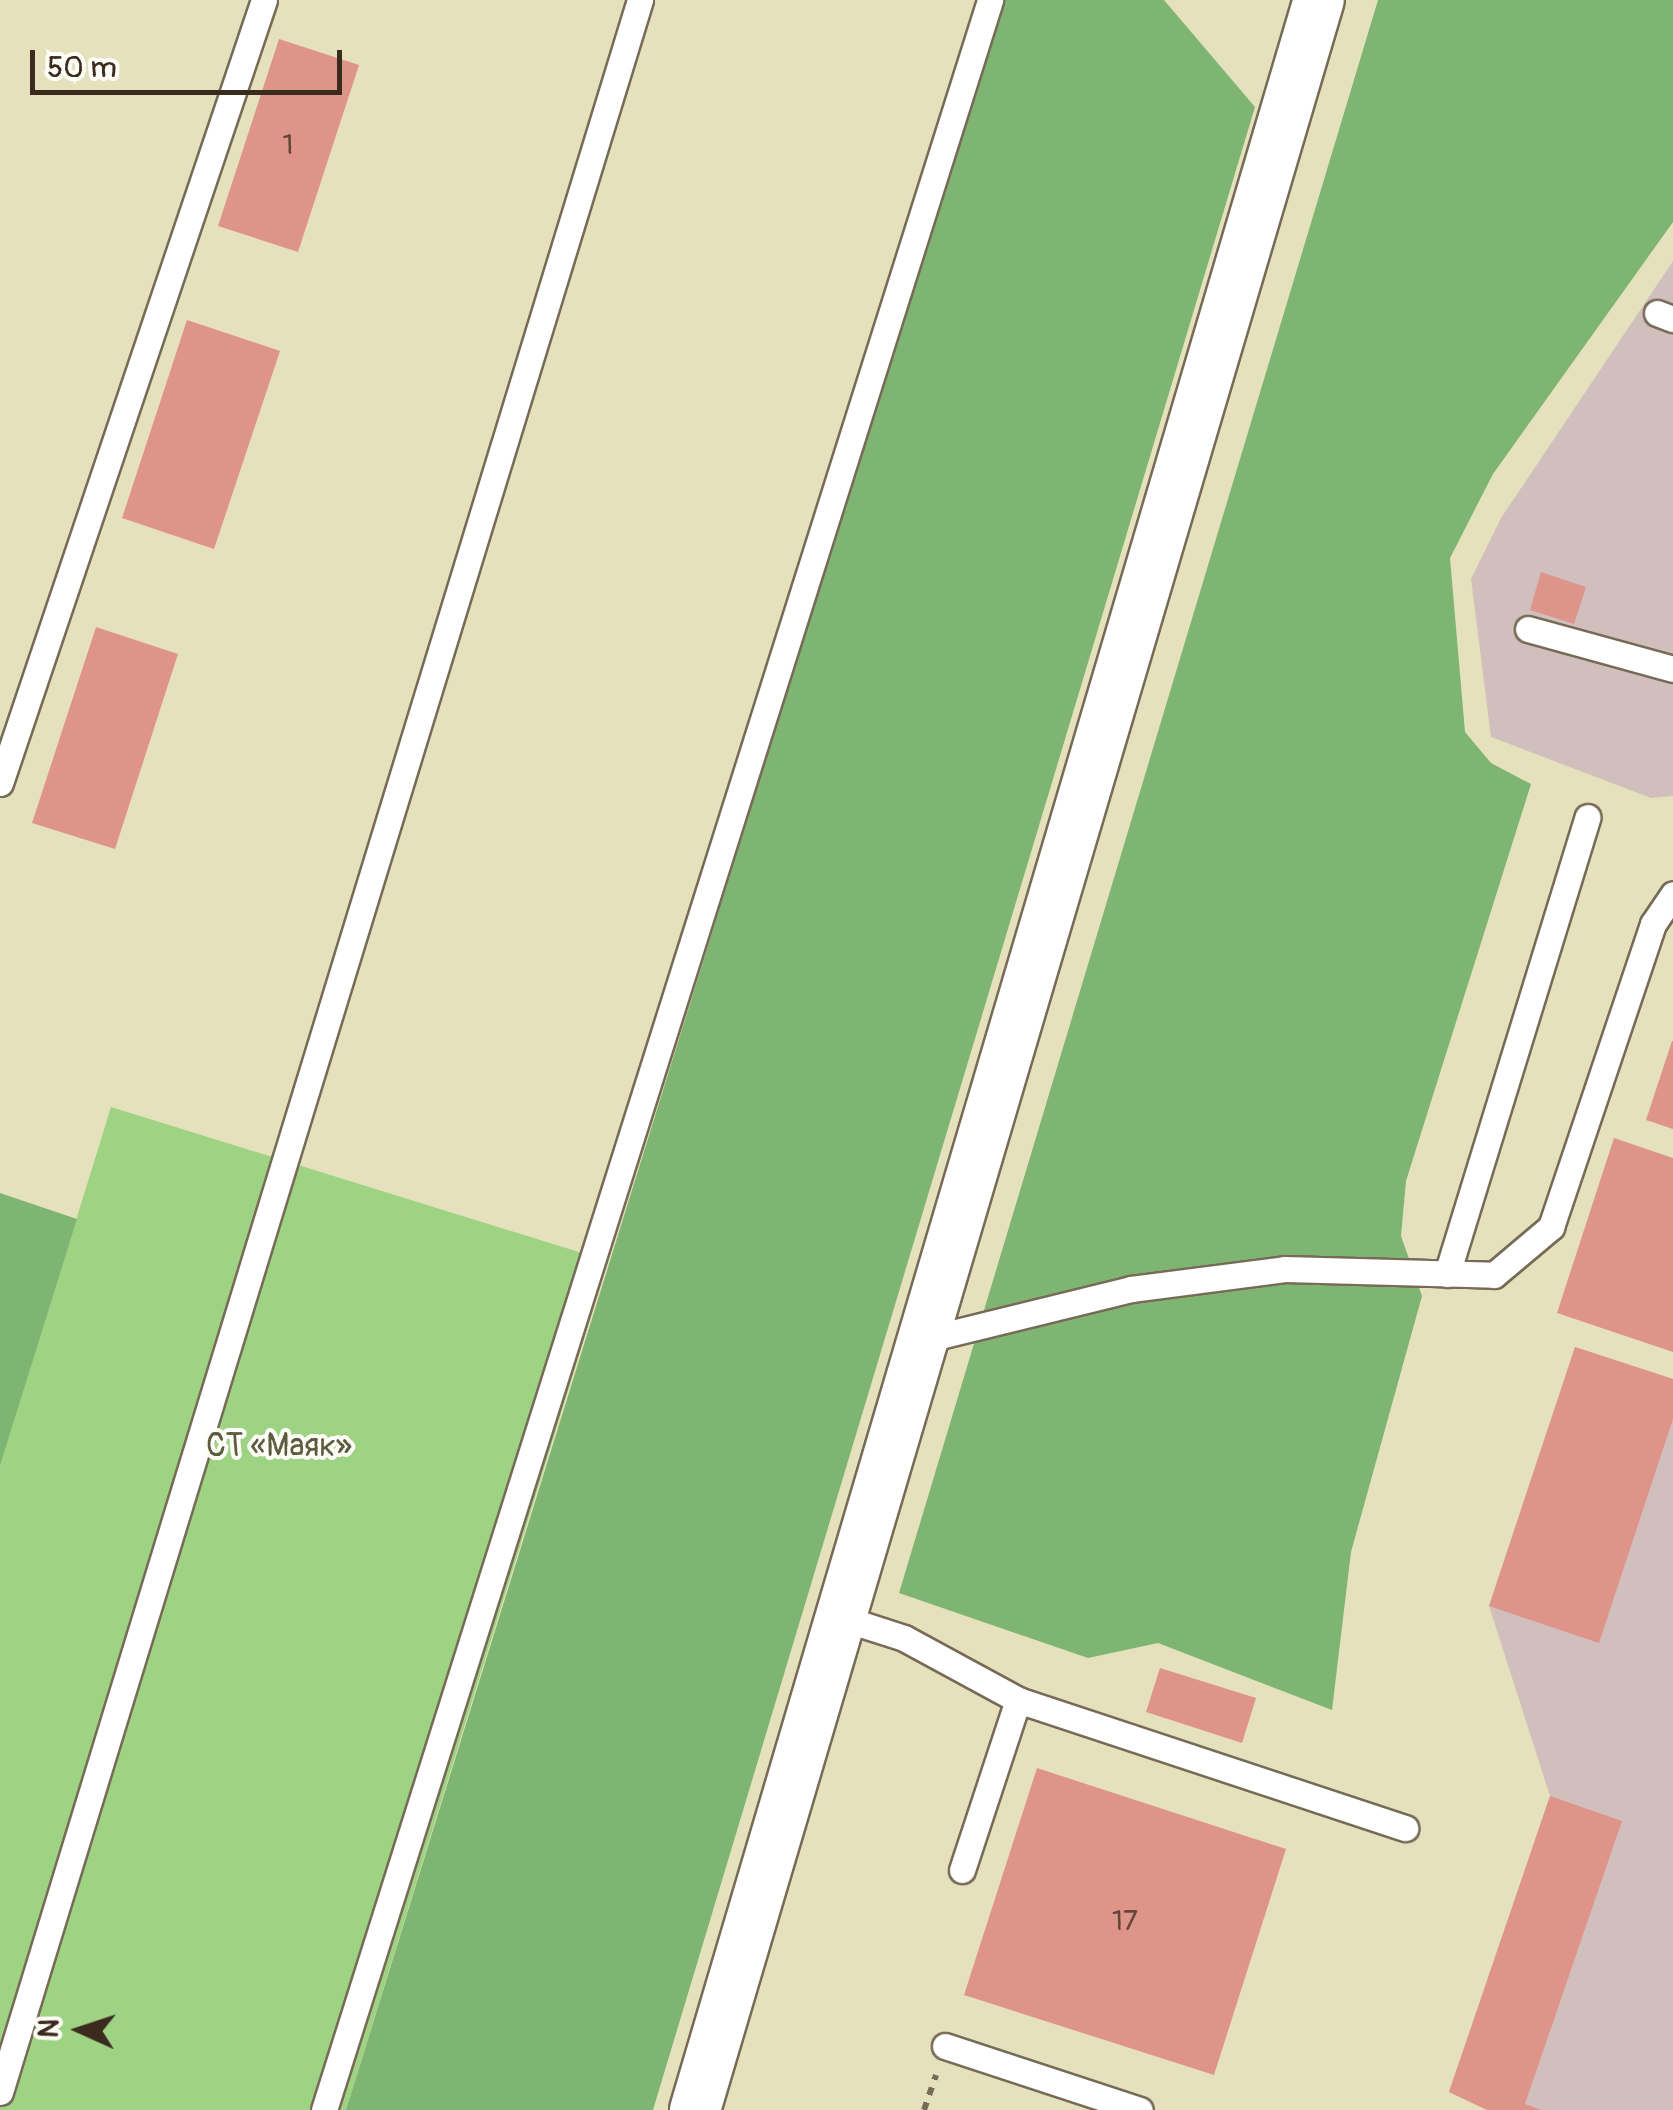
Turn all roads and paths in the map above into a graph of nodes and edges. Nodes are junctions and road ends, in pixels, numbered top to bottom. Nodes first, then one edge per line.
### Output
1 (264, 0) edge
2 (640, 0) edge
3 (990, 0) edge
4 (1319, 0) edge
5 (1528, 629) dead end
6 (1673, 669) edge
7 (0, 784) edge
8 (1588, 817) dead end
9 (1673, 894) edge
10 (1447, 1274) junction
11 (924, 1340) junction
12 (842, 1618) junction
13 (1018, 1700) junction
14 (1405, 1828) dead end
15 (962, 1870) dead end
16 (945, 2046) dead end
17 (0, 2092) edge
18 (324, 2110) edge
19 (695, 2110) edge
20 (1140, 2110) edge

1 - 7 lane
2 - 17 lane
3 - 18 lane
4 - 11 street
5 - 6 lane
8 - 10 lane
9 - 10 lane
10 - 11 lane
11 - 12 street
12 - 13 lane
12 - 19 street
13 - 14 lane
13 - 15 lane
16 - 20 lane

